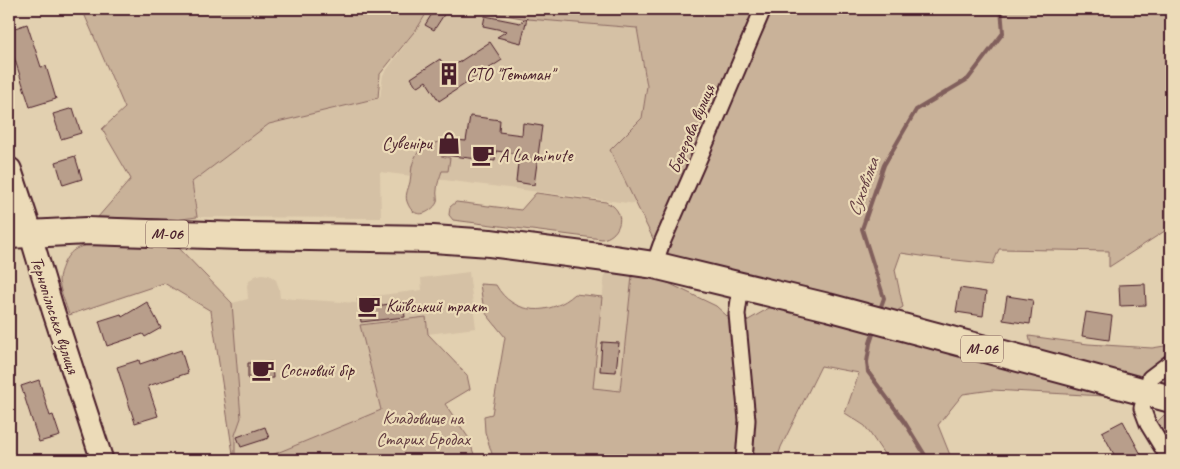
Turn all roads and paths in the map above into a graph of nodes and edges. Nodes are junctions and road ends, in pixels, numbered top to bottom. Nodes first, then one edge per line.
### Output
1 (763, 9) edge
2 (9, 170) edge
3 (19, 234) edge
4 (654, 265) junction
5 (741, 286) junction
6 (1171, 362) edge
7 (1146, 393) junction
8 (1171, 399) edge
9 (102, 460) edge
10 (744, 460) edge
11 (1170, 460) edge

1 - 4 street, Березова вулиця
2 - 3 main road, Тернопільська вулиця
3 - 4 highway, М-06
3 - 9 main road, Тернопільська вулиця
4 - 5 highway, М-06
5 - 7 highway, М-06
5 - 10 street
6 - 7 street
7 - 8 highway, М-06
7 - 11 street

